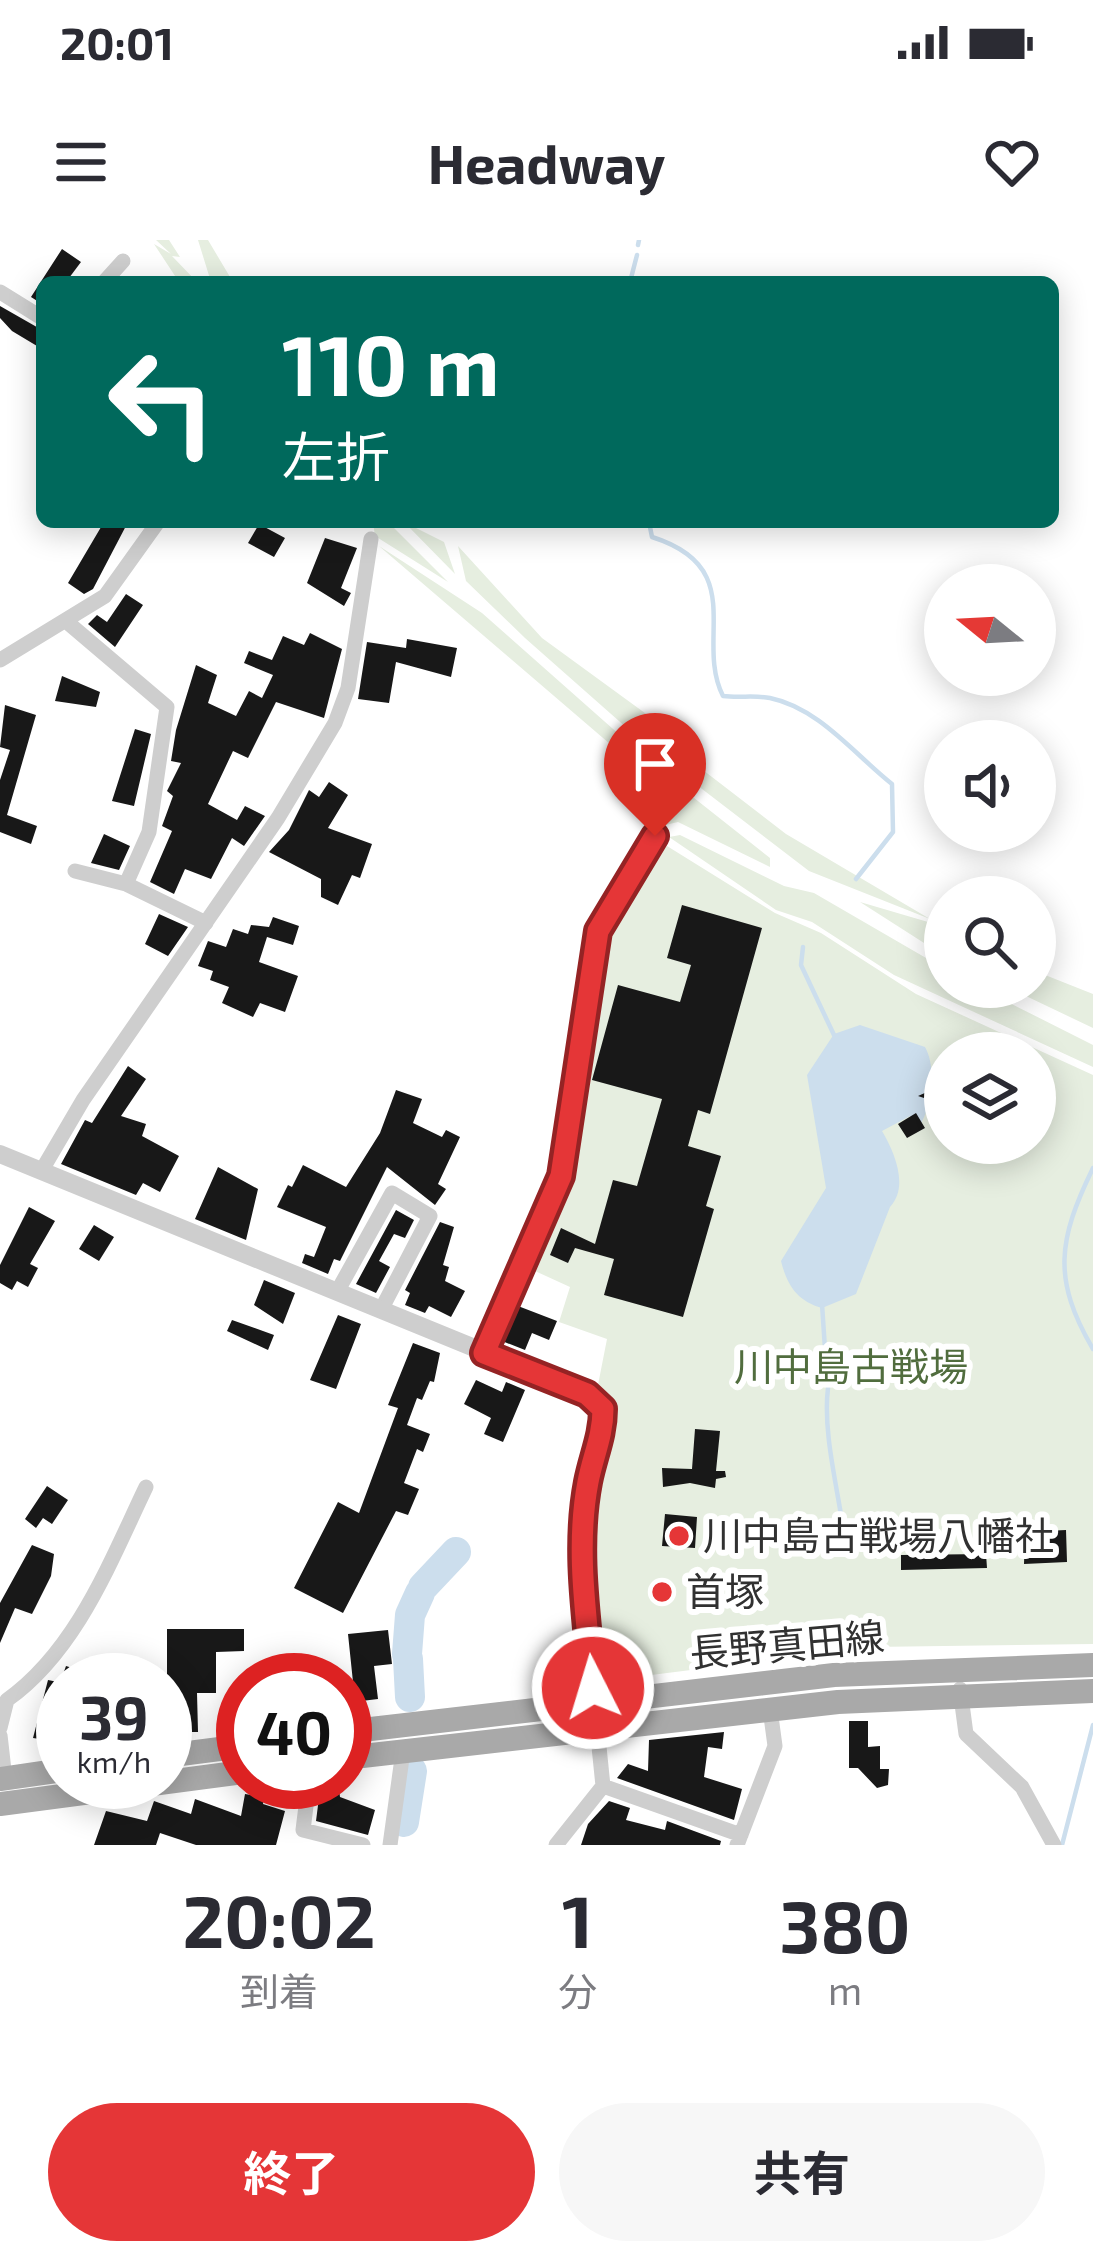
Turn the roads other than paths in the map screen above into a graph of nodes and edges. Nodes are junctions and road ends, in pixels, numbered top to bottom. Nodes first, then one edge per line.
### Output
1 (123, 261) dead end
2 (109, 276) edge
3 (0, 292) edge
4 (36, 314) edge
5 (154, 528) edge
6 (371, 539) dead end
7 (67, 622) junction
8 (0, 660) edge
9 (655, 836) dead end
10 (75, 872) dead end
11 (126, 884) junction
12 (206, 923) junction
13 (0, 1154) edge
14 (42, 1170) junction
15 (337, 1292) junction
16 (381, 1310) junction
17 (484, 1353) junction
18 (146, 1487) dead end
19 (1093, 1665) edge
20 (959, 1669) junction
21 (1093, 1691) edge
22 (960, 1696) junction
23 (594, 1700) junction
24 (770, 1709) junction
25 (597, 1727) junction
26 (372, 1729) edge
27 (0, 1731) edge
28 (403, 1750) junction
29 (372, 1754) edge
30 (216, 1774) edge
31 (36, 1778) edge
32 (603, 1786) junction
33 (2, 1787) edge
34 (306, 1809) edge
35 (739, 1840) edge
36 (363, 1845) edge
37 (390, 1845) edge
38 (556, 1845) edge
39 (1054, 1845) edge

1 - 2 street
3 - 4 street
5 - 7 street
6 - 12 street
7 - 8 street
7 - 11 street
9 - 17 street
10 - 11 street
11 - 12 street
12 - 14 street
13 - 14 street
14 - 15 street
15 - 16 street
15 - 16 street
16 - 17 street
17 - 23 street
18 - 27 street
19 - 20 main road, 長野真田線
20 - 22 street
20 - 23 main road, 長野真田線
21 - 22 main road, 長野真田線
22 - 24 main road, 長野真田線
22 - 39 street
23 - 25 street
23 - 26 main road, 長野真田線
24 - 25 main road, 長野真田線
24 - 35 street
25 - 28 main road, 長野真田線
25 - 32 street
27 - 33 street
28 - 29 main road, 長野真田線
28 - 37 street
30 - 33 main road
31 - 33 main road
32 - 35 street
32 - 38 street
34 - 36 street

